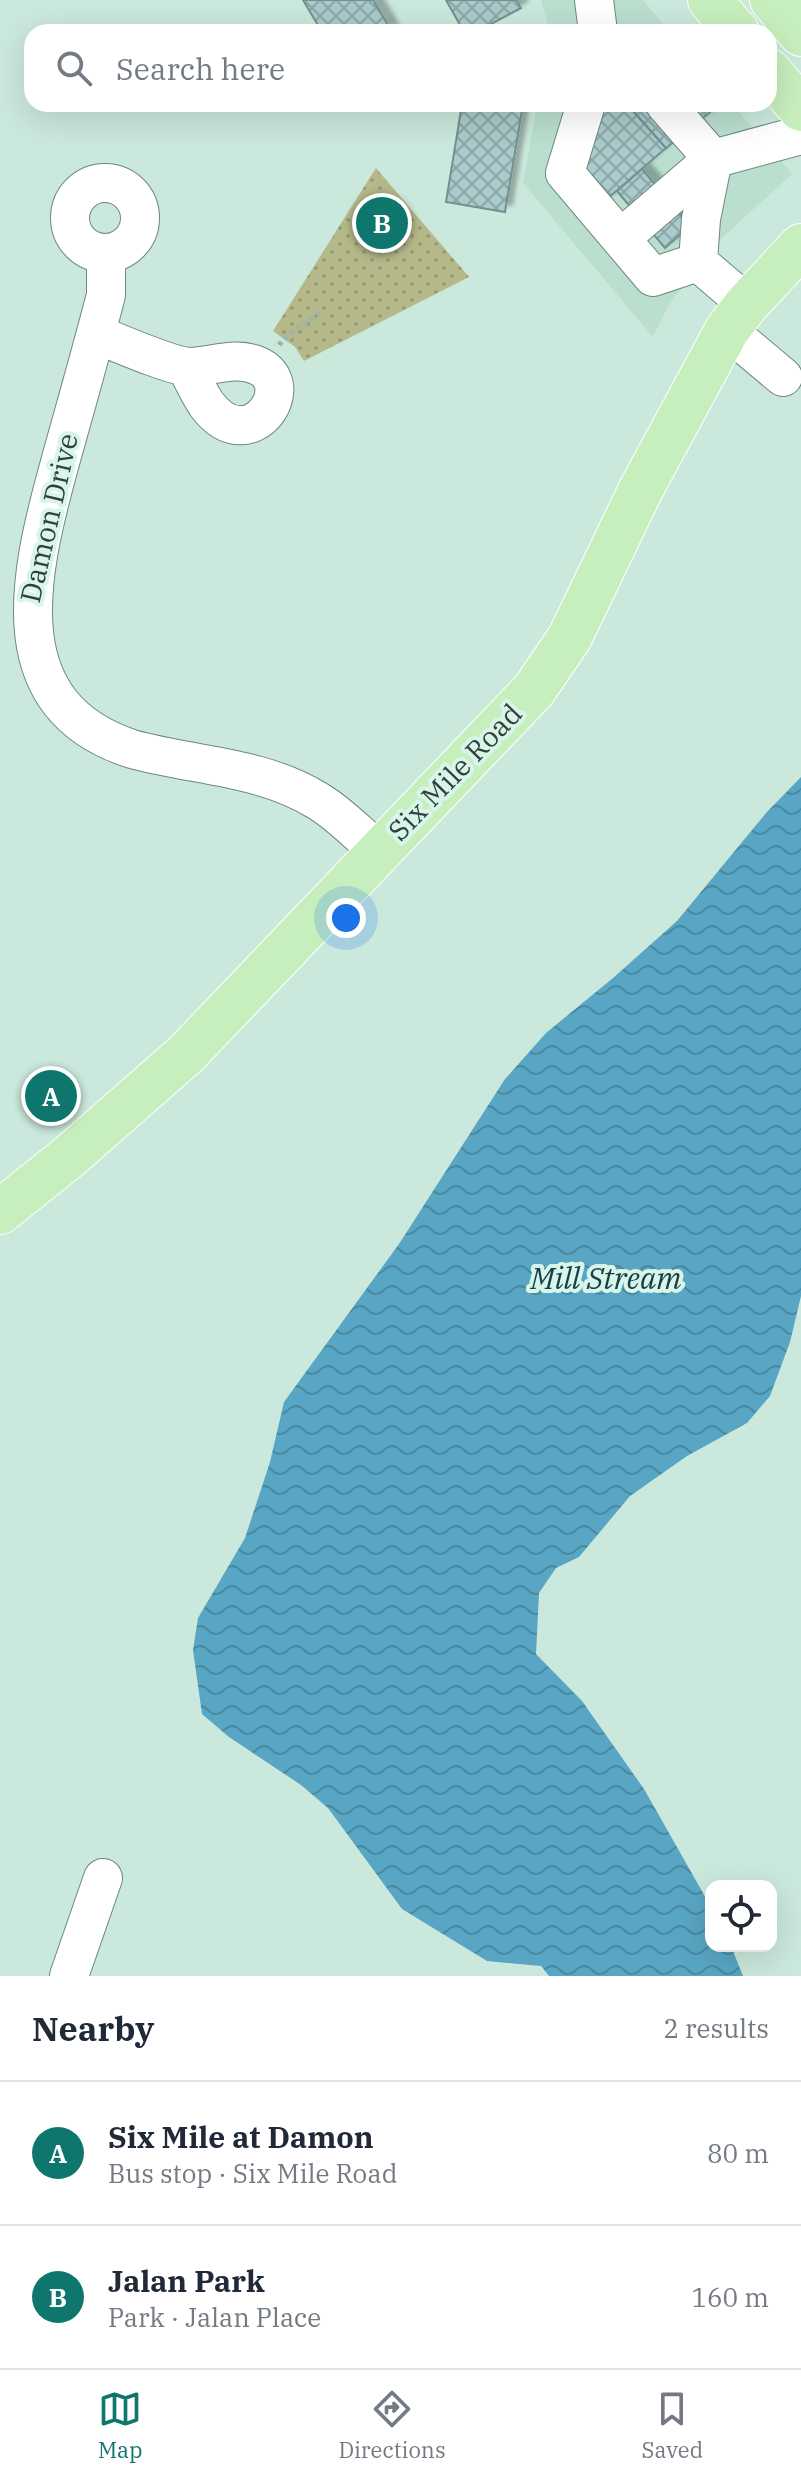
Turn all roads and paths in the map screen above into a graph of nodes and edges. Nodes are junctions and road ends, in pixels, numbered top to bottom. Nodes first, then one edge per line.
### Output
1 (710, 0) edge
2 (772, 0) edge
3 (730, 24) edge
4 (801, 34) edge
5 (777, 80) edge
6 (801, 109) edge
7 (584, 112) edge
8 (672, 112) edge
9 (801, 135) edge
10 (713, 159) junction
11 (610, 226) junction
12 (801, 246) edge
13 (106, 254) dead end
14 (698, 262) junction
15 (321, 311) dead end
16 (737, 317) junction
17 (96, 334) junction
18 (186, 367) junction
19 (261, 368) junction
20 (783, 377) dead end
21 (379, 851) junction
22 (0, 1212) edge
23 (103, 1878) dead end
24 (69, 1976) edge

1 - 3 main road
2 - 4 main road
5 - 6 main road
7 - 11 street
8 - 10 street
9 - 10 street
10 - 11 street
10 - 14 street
11 - 14 street
12 - 16 main road, Six Mile Road
13 - 17 street, Damon Drive
14 - 16 street
15 - 19 path
16 - 20 street
16 - 21 main road, Six Mile Road
17 - 18 street
17 - 21 street, Damon Drive
18 - 19 street
18 - 19 street
21 - 22 main road, Six Mile Road
23 - 24 street

